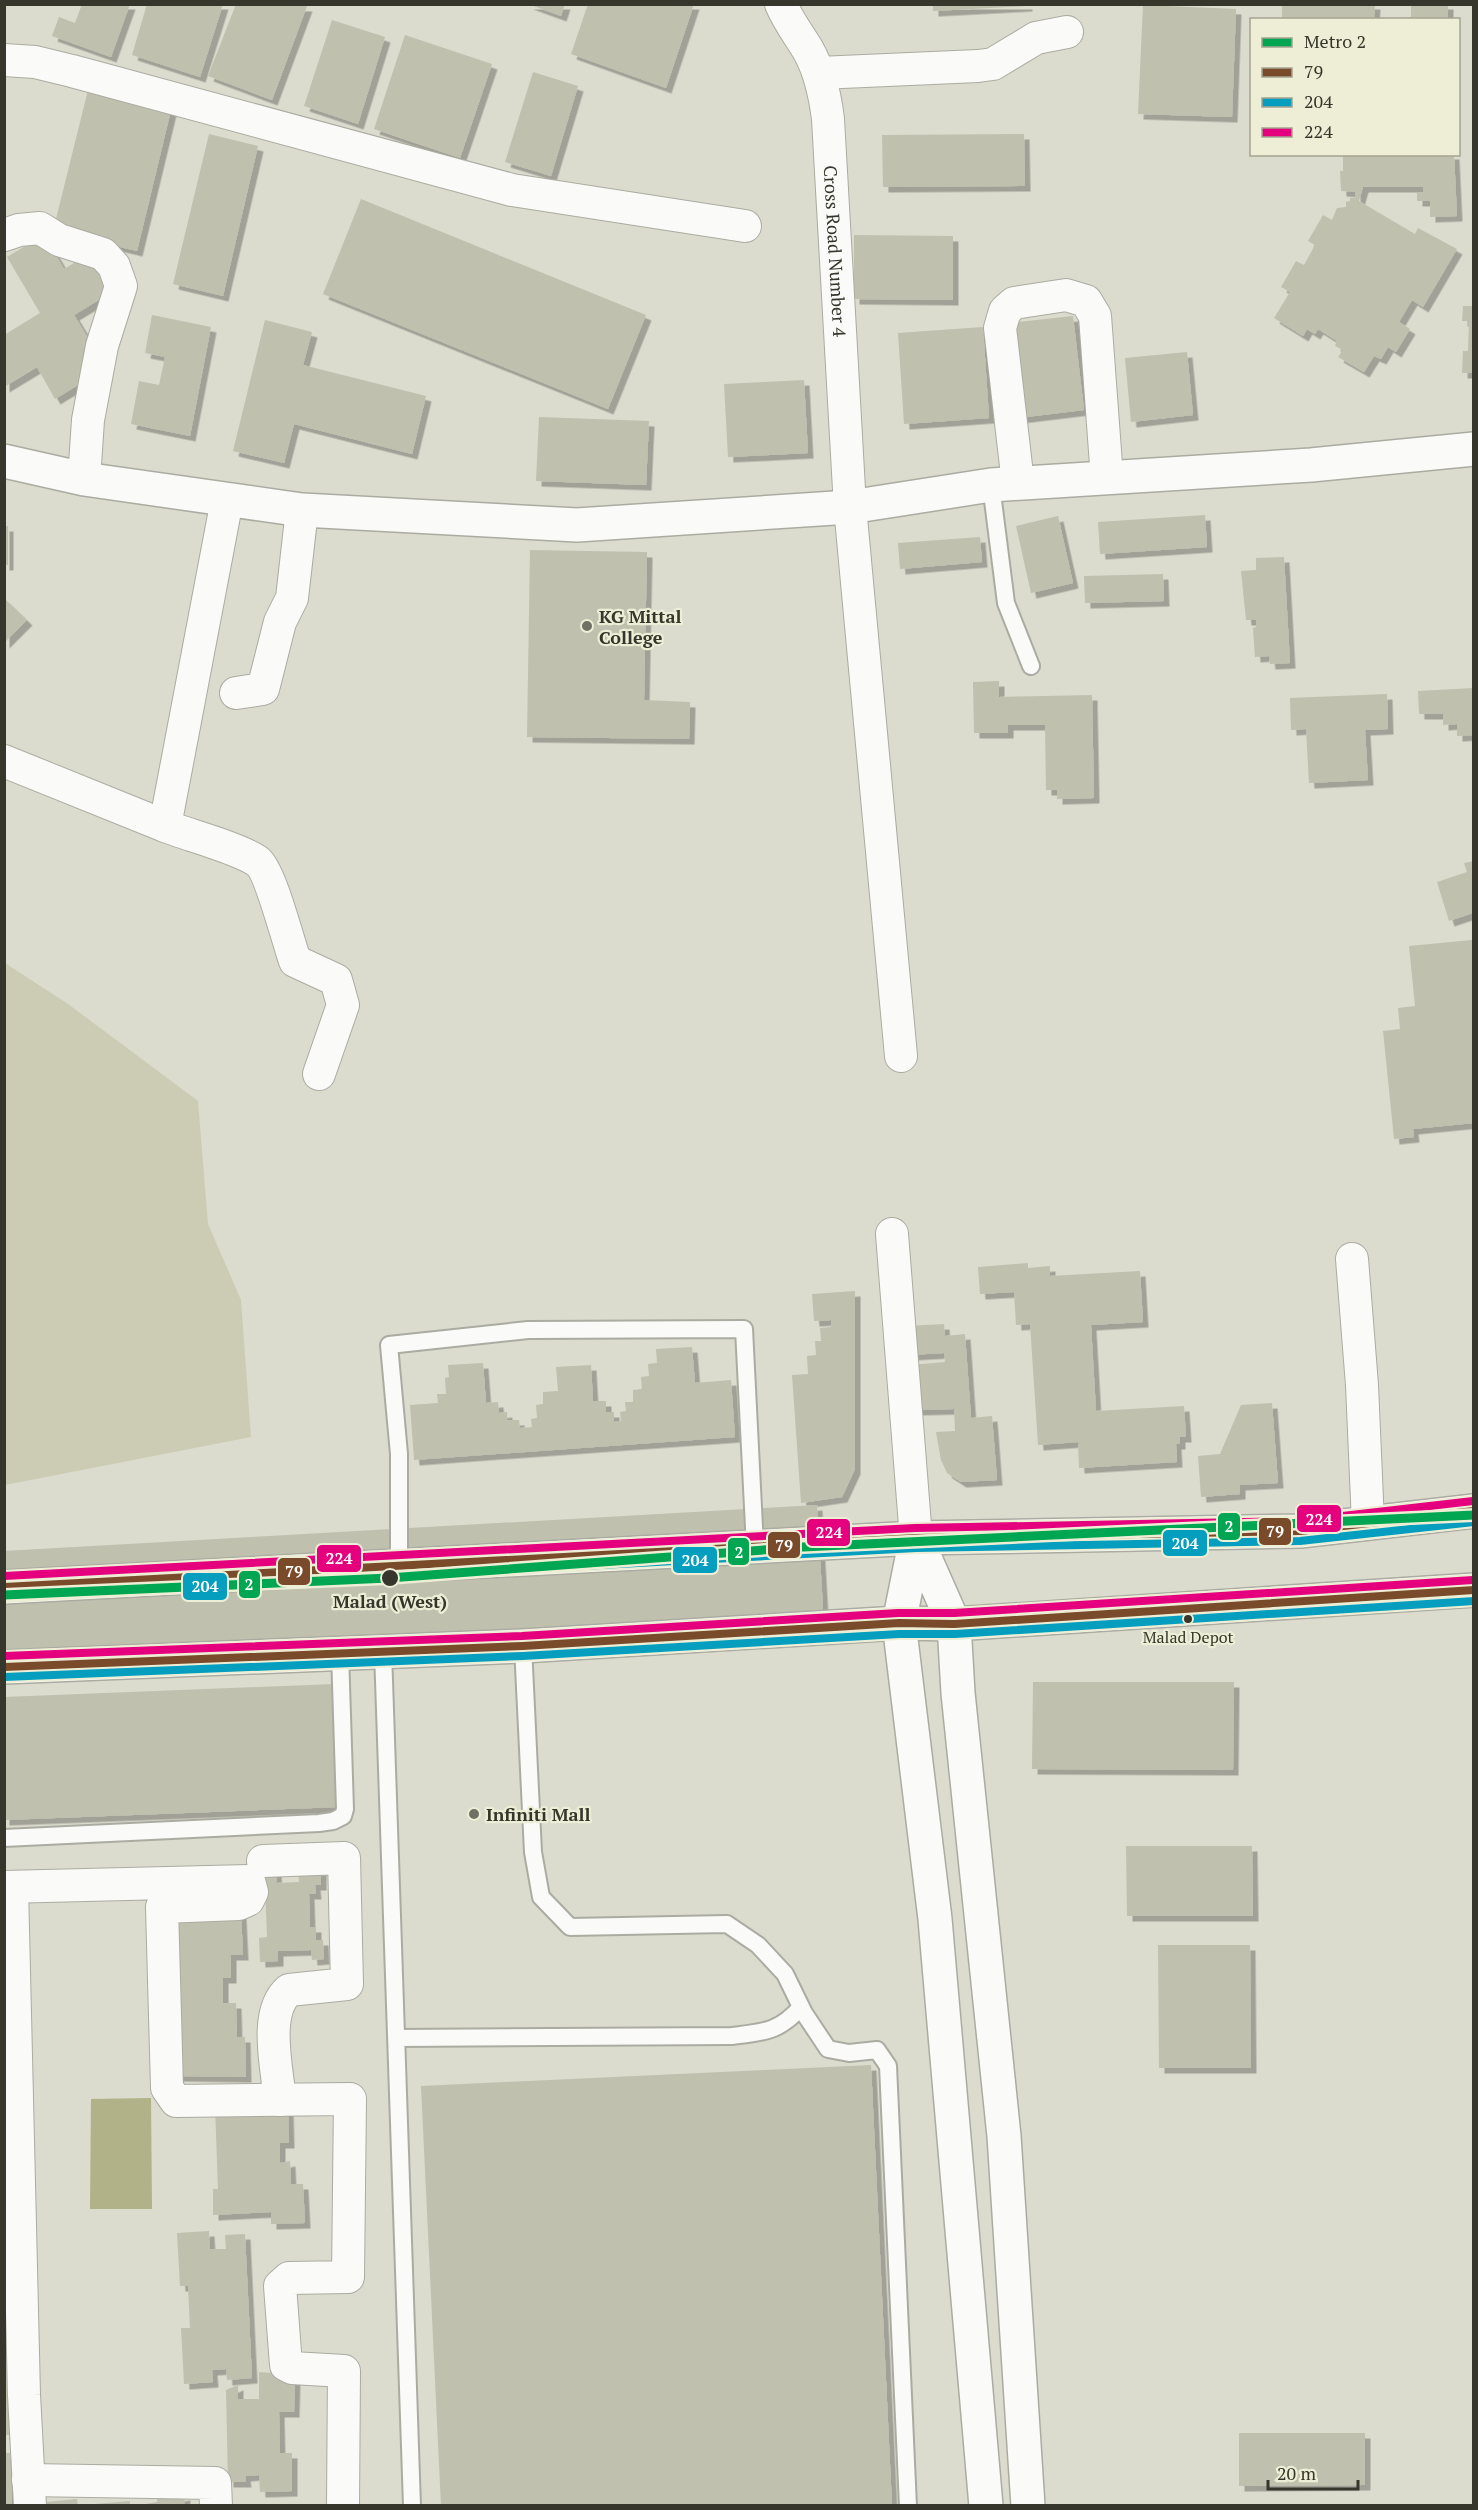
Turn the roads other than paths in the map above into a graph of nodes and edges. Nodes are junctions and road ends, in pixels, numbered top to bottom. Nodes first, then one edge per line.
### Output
1 (781, 4) edge
2 (1067, 32) dead end
3 (4, 60) edge
4 (819, 73) junction
5 (745, 226) dead end
6 (4, 235) edge
7 (1473, 449) edge
8 (4, 461) edge
9 (1107, 478) junction
10 (84, 479) junction
11 (1004, 484) junction
12 (227, 500) junction
13 (850, 507) junction
14 (302, 510) junction
15 (1031, 666) dead end
16 (250, 699) dead end
17 (4, 760) edge
18 (165, 826) junction
19 (901, 1056) dead end
20 (319, 1074) dead end
21 (892, 1234) dead end
22 (1352, 1259) dead end
23 (1473, 1511) edge
24 (1368, 1523) junction
25 (916, 1538) junction
26 (755, 1547) junction
27 (399, 1566) junction
28 (4, 1587) edge
29 (1473, 1590) edge
30 (899, 1623) junction
31 (954, 1624) junction
32 (523, 1646) junction
33 (382, 1651) junction
34 (340, 1653) junction
35 (4, 1667) edge
36 (4, 1838) edge
37 (263, 1861) dead end
38 (8, 1887) edge
39 (801, 2007) junction
40 (396, 2038) junction
41 (280, 2100) junction
42 (1004, 2136) junction
43 (954, 2140) junction
44 (13, 2288) edge
45 (29, 2493) edge
46 (986, 2504) edge
47 (216, 2505) edge
48 (343, 2505) edge
49 (412, 2505) edge
50 (908, 2505) edge
51 (1023, 2505) edge
52 (1029, 2505) edge

1 - 4 street, Cross Road Number 4
2 - 4 street
3 - 5 street
4 - 13 street, Cross Road Number 4
6 - 10 street
7 - 9 street
8 - 10 street
9 - 11 street
9 - 11 street
10 - 12 street
11 - 13 street
11 - 15 lane
12 - 14 street
12 - 18 street
13 - 14 street
13 - 19 street, Cross Road Number 4
14 - 16 street
17 - 18 street
18 - 20 street
21 - 25 street
22 - 24 street
23 - 24 street
24 - 25 street
25 - 26 street
25 - 30 street
25 - 31 street
26 - 27 street
26 - 27 lane
27 - 28 street
29 - 31 street
30 - 31 street
30 - 32 street
30 - 43 street
31 - 42 street
32 - 33 street
32 - 39 lane
33 - 34 street
33 - 40 lane
34 - 35 street
34 - 36 lane
37 - 41 street
38 - 41 street
38 - 44 street
39 - 40 lane
39 - 50 lane
40 - 49 lane
41 - 48 street
42 - 43 street
42 - 52 street
43 - 46 street
44 - 45 street
45 - 47 street
46 - 51 street

